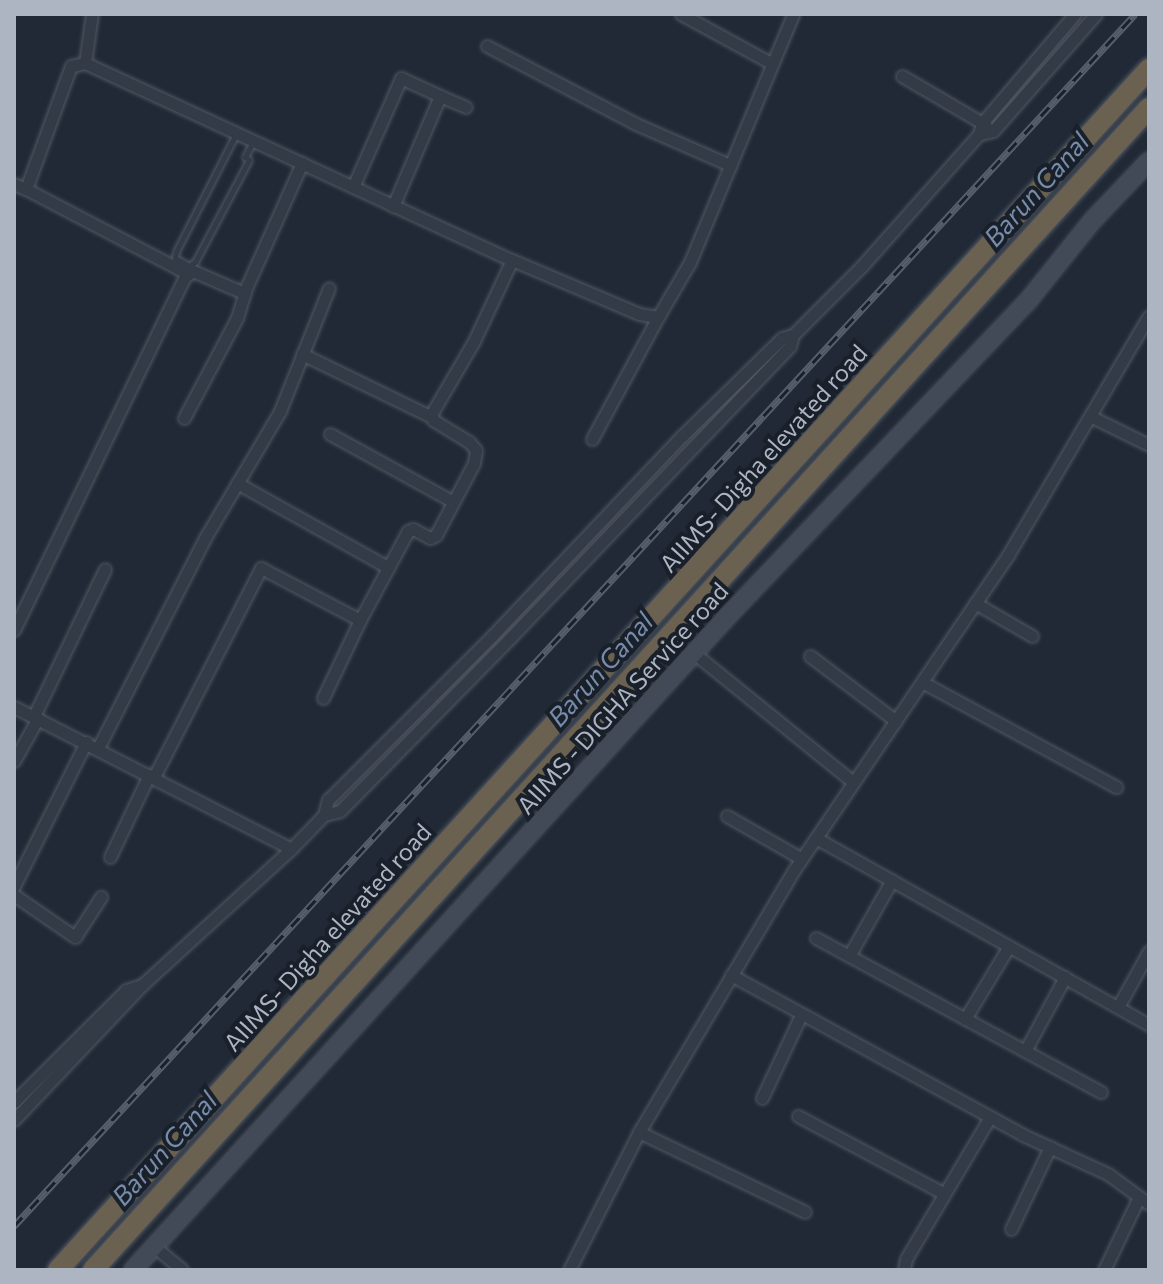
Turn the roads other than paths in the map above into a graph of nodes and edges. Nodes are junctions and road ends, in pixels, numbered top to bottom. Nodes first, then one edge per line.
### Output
1 (92, 14) edge
2 (681, 14) edge
3 (793, 14) edge
4 (1075, 14) edge
5 (1096, 14) edge
6 (487, 46) dead end
7 (85, 63) junction
8 (771, 63) junction
9 (1149, 69) edge
10 (902, 76) dead end
11 (440, 96) junction
12 (466, 107) dead end
13 (1149, 108) edge
14 (981, 128) junction
15 (236, 133) junction
16 (253, 141) junction
17 (1149, 161) edge
18 (302, 163) junction
19 (730, 165) junction
20 (20, 187) edge
21 (353, 187) junction
22 (393, 206) junction
23 (512, 260) junction
24 (187, 273) junction
25 (329, 288) dead end
26 (244, 293) junction
27 (1149, 316) edge
28 (658, 317) junction
29 (302, 354) junction
30 (1090, 416) junction
31 (432, 417) junction
32 (184, 418) dead end
33 (330, 434) dead end
34 (592, 439) dead end
35 (1149, 445) edge
36 (237, 483) junction
37 (452, 501) junction
38 (387, 567) junction
39 (105, 569) dead end
40 (975, 603) junction
41 (360, 620) junction
42 (14, 630) edge
43 (1032, 636) dead end
44 (695, 654) junction
45 (810, 656) dead end
46 (922, 682) junction
47 (323, 698) dead end
48 (14, 707) edge
49 (36, 717) junction
50 (896, 721) junction
51 (86, 742) junction
52 (98, 748) junction
53 (14, 761) edge
54 (151, 776) junction
55 (853, 782) junction
56 (1116, 787) dead end
57 (727, 816) dead end
58 (816, 838) junction
59 (291, 849) junction
60 (110, 857) dead end
61 (802, 859) junction
62 (892, 880) junction
63 (14, 886) edge
64 (14, 895) edge
65 (101, 897) dead end
66 (816, 938) dead end
67 (1009, 946) junction
68 (1149, 951) edge
69 (849, 956) junction
70 (731, 975) junction
71 (1065, 977) junction
72 (142, 985) junction
73 (1118, 1007) junction
74 (801, 1015) junction
75 (965, 1019) junction
76 (1149, 1025) edge
77 (1025, 1051) junction
78 (1101, 1092) dead end
79 (762, 1098) dead end
80 (14, 1102) edge
81 (798, 1116) dead end
82 (990, 1117) junction
83 (14, 1120) edge
84 (639, 1132) junction
85 (1050, 1147) junction
86 (945, 1194) junction
87 (1143, 1201) edge
88 (805, 1212) dead end
89 (1011, 1229) dead end
90 (155, 1247) junction
91 (58, 1270) edge
92 (93, 1270) edge
93 (133, 1270) edge
94 (182, 1270) edge
95 (569, 1270) edge
96 (904, 1270) edge
97 (1104, 1270) edge

1 - 7 street
2 - 8 street
3 - 8 street
4 - 14 street
5 - 14 street
6 - 19 street
7 - 15 street
7 - 20 street
8 - 19 street
9 - 91 highway, AIIMS- Digha elevated road
10 - 14 street
11 - 12 street
11 - 21 street
11 - 22 street
13 - 92 highway, AIIMS- Digha elevated road
14 - 59 street
15 - 16 street
15 - 16 lane
16 - 18 street
17 - 44 main road, AIIMS - DIGHA Service road
18 - 21 street
18 - 26 street
19 - 28 street
20 - 24 street
21 - 22 street
22 - 23 street
23 - 28 street
23 - 31 street
24 - 26 street
24 - 42 street
25 - 29 street
26 - 32 street
27 - 30 street
28 - 34 street
29 - 31 street
29 - 36 street
30 - 35 street
30 - 40 street
31 - 37 street
33 - 37 street
36 - 38 street
36 - 52 street
37 - 38 street
38 - 41 street
39 - 49 street
40 - 43 street
40 - 46 street
41 - 47 street
41 - 54 street
44 - 55 street
44 - 90 main road, AIIMS - DIGHA Service road
45 - 50 street
46 - 50 street
46 - 56 street
48 - 49 street
49 - 51 street
49 - 53 street
50 - 55 street
51 - 52 street
51 - 63 street
52 - 54 street
54 - 59 street
54 - 60 street
55 - 58 street
57 - 61 street
58 - 61 street
58 - 62 street
59 - 72 street
61 - 70 street
62 - 67 street
62 - 69 street
64 - 65 street
66 - 69 street
67 - 71 street
67 - 75 street
68 - 73 street
69 - 75 street
70 - 74 street
70 - 84 street
71 - 73 street
71 - 77 street
72 - 80 street
72 - 83 street
73 - 76 street
74 - 79 street
74 - 82 street
75 - 77 street
77 - 78 street
81 - 86 street
82 - 85 street
82 - 86 street
84 - 88 street
84 - 95 street
85 - 87 street
85 - 89 street
86 - 96 street
87 - 97 street
90 - 93 main road, AIIMS - DIGHA Service road
90 - 94 street

